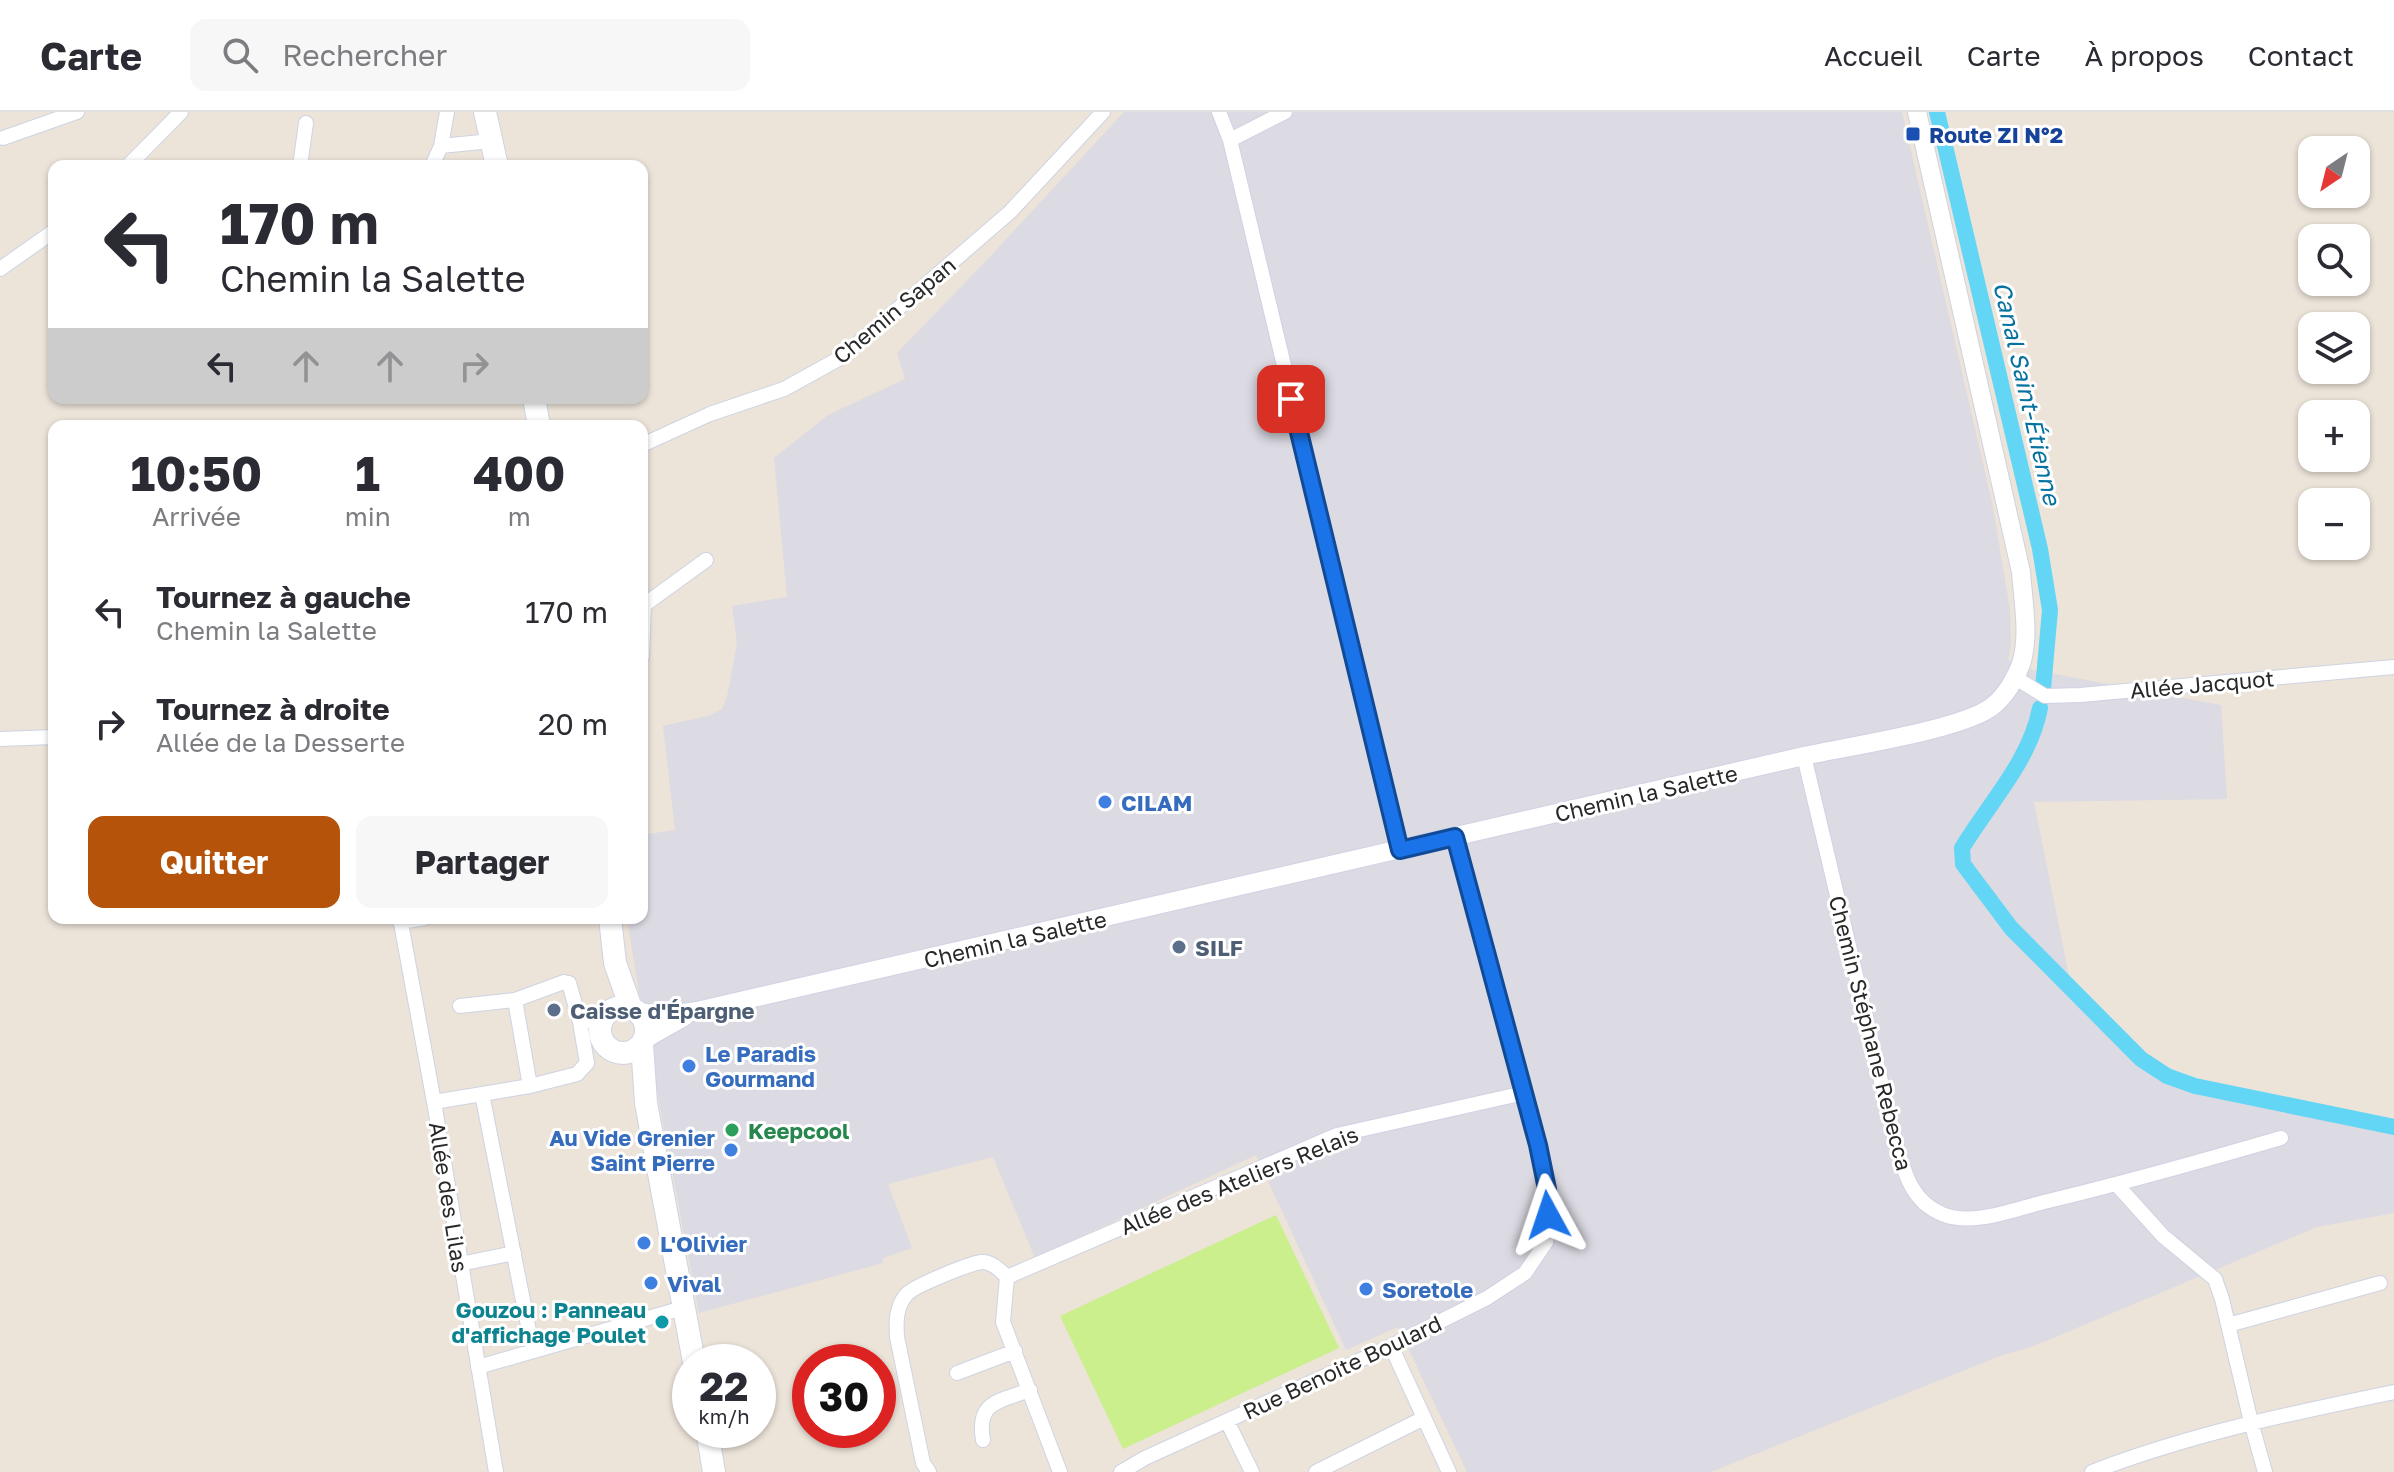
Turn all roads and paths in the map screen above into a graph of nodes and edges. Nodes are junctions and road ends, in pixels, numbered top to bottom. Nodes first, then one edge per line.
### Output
1 (77, 112) edge
2 (181, 112) edge
3 (447, 112) edge
4 (485, 112) edge
5 (1103, 112) edge
6 (1219, 112) edge
7 (1285, 112) edge
8 (1917, 112) edge
9 (306, 123) dead end
10 (3, 138) dead end
11 (1230, 140) junction
12 (491, 141) junction
13 (441, 146) junction
14 (134, 160) edge
15 (301, 160) edge
16 (435, 160) edge
17 (496, 160) edge
18 (48, 235) edge
19 (0, 269) edge
20 (648, 442) edge
21 (706, 560) dead end
22 (648, 602) edge
23 (2394, 667) edge
24 (2014, 677) junction
25 (48, 737) edge
26 (0, 739) edge
27 (1804, 756) junction
28 (1455, 837) junction
29 (1400, 850) junction
30 (401, 924) edge
31 (611, 924) edge
32 (615, 963) junction
33 (515, 1000) junction
34 (460, 1006) dead end
35 (634, 1010) junction
36 (697, 1011) junction
37 (597, 1017) junction
38 (643, 1042) junction
39 (619, 1053) junction
40 (530, 1086) junction
41 (1524, 1093) junction
42 (482, 1094) junction
43 (434, 1102) junction
44 (646, 1103) junction
45 (2281, 1138) dead end
46 (2117, 1185) junction
47 (514, 1253) junction
48 (460, 1264) junction
49 (1007, 1277) junction
50 (2380, 1283) dead end
51 (683, 1308) junction
52 (2228, 1325) junction
53 (690, 1344) edge
54 (1391, 1346) junction
55 (533, 1351) junction
56 (1015, 1351) junction
57 (478, 1367) junction
58 (957, 1373) dead end
59 (1030, 1390) junction
60 (2394, 1392) edge
61 (1424, 1418) junction
62 (1227, 1421) junction
63 (2251, 1422) junction
64 (983, 1440) dead end
65 (710, 1448) edge
66 (496, 1472) edge
67 (714, 1472) edge
68 (929, 1472) edge
69 (1060, 1472) edge
70 (1121, 1472) edge
71 (1252, 1472) edge
72 (1316, 1472) edge
73 (1449, 1472) edge
74 (2092, 1472) edge
75 (2265, 1472) edge

1 - 10 street
2 - 14 street
3 - 13 street
4 - 12 main road
5 - 20 street, Chemin Sapan
6 - 11 street
7 - 11 street
8 - 24 street, Chemin la Salette
9 - 15 street
11 - 29 street
12 - 13 street
12 - 17 main road
13 - 16 street
18 - 19 street
21 - 22 street
23 - 24 street, Allée Jacquot
24 - 27 street, Chemin la Salette
25 - 26 street
27 - 28 street, Chemin la Salette
27 - 46 street, Chemin Stéphane Rebecca
28 - 29 street, Chemin la Salette
28 - 41 street
29 - 36 street, Chemin la Salette
30 - 43 street, Allée des Lilas
31 - 32 main road
32 - 35 main road
32 - 37 main road
33 - 34 street
33 - 37 street
33 - 40 street
35 - 36 street, Chemin la Salette
35 - 37 main road
35 - 38 main road
36 - 38 street, Chemin la Salette
37 - 39 main road
37 - 40 street
38 - 39 main road
38 - 44 main road
39 - 44 main road
40 - 42 street
41 - 49 street, Allée des Ateliers Relais
41 - 54 street, Rue Benoite Boulard
42 - 43 street
42 - 47 street
43 - 48 street, Allée des Lilas
44 - 51 main road
45 - 46 street, Chemin Stéphane Rebecca
46 - 52 street
47 - 48 street
47 - 55 street
48 - 57 street, Allée des Lilas
49 - 56 street
49 - 68 street
50 - 52 street
51 - 53 main road
51 - 55 street
52 - 63 street
54 - 61 street
54 - 62 street, Rue Benoite Boulard
55 - 57 street
56 - 58 street
56 - 59 street
57 - 66 street, Allée des Lilas
59 - 64 street
59 - 69 street
60 - 63 street
61 - 72 street
61 - 73 street
62 - 70 street, Rue Benoite Boulard
62 - 71 street
63 - 74 street
63 - 75 street
65 - 67 main road

